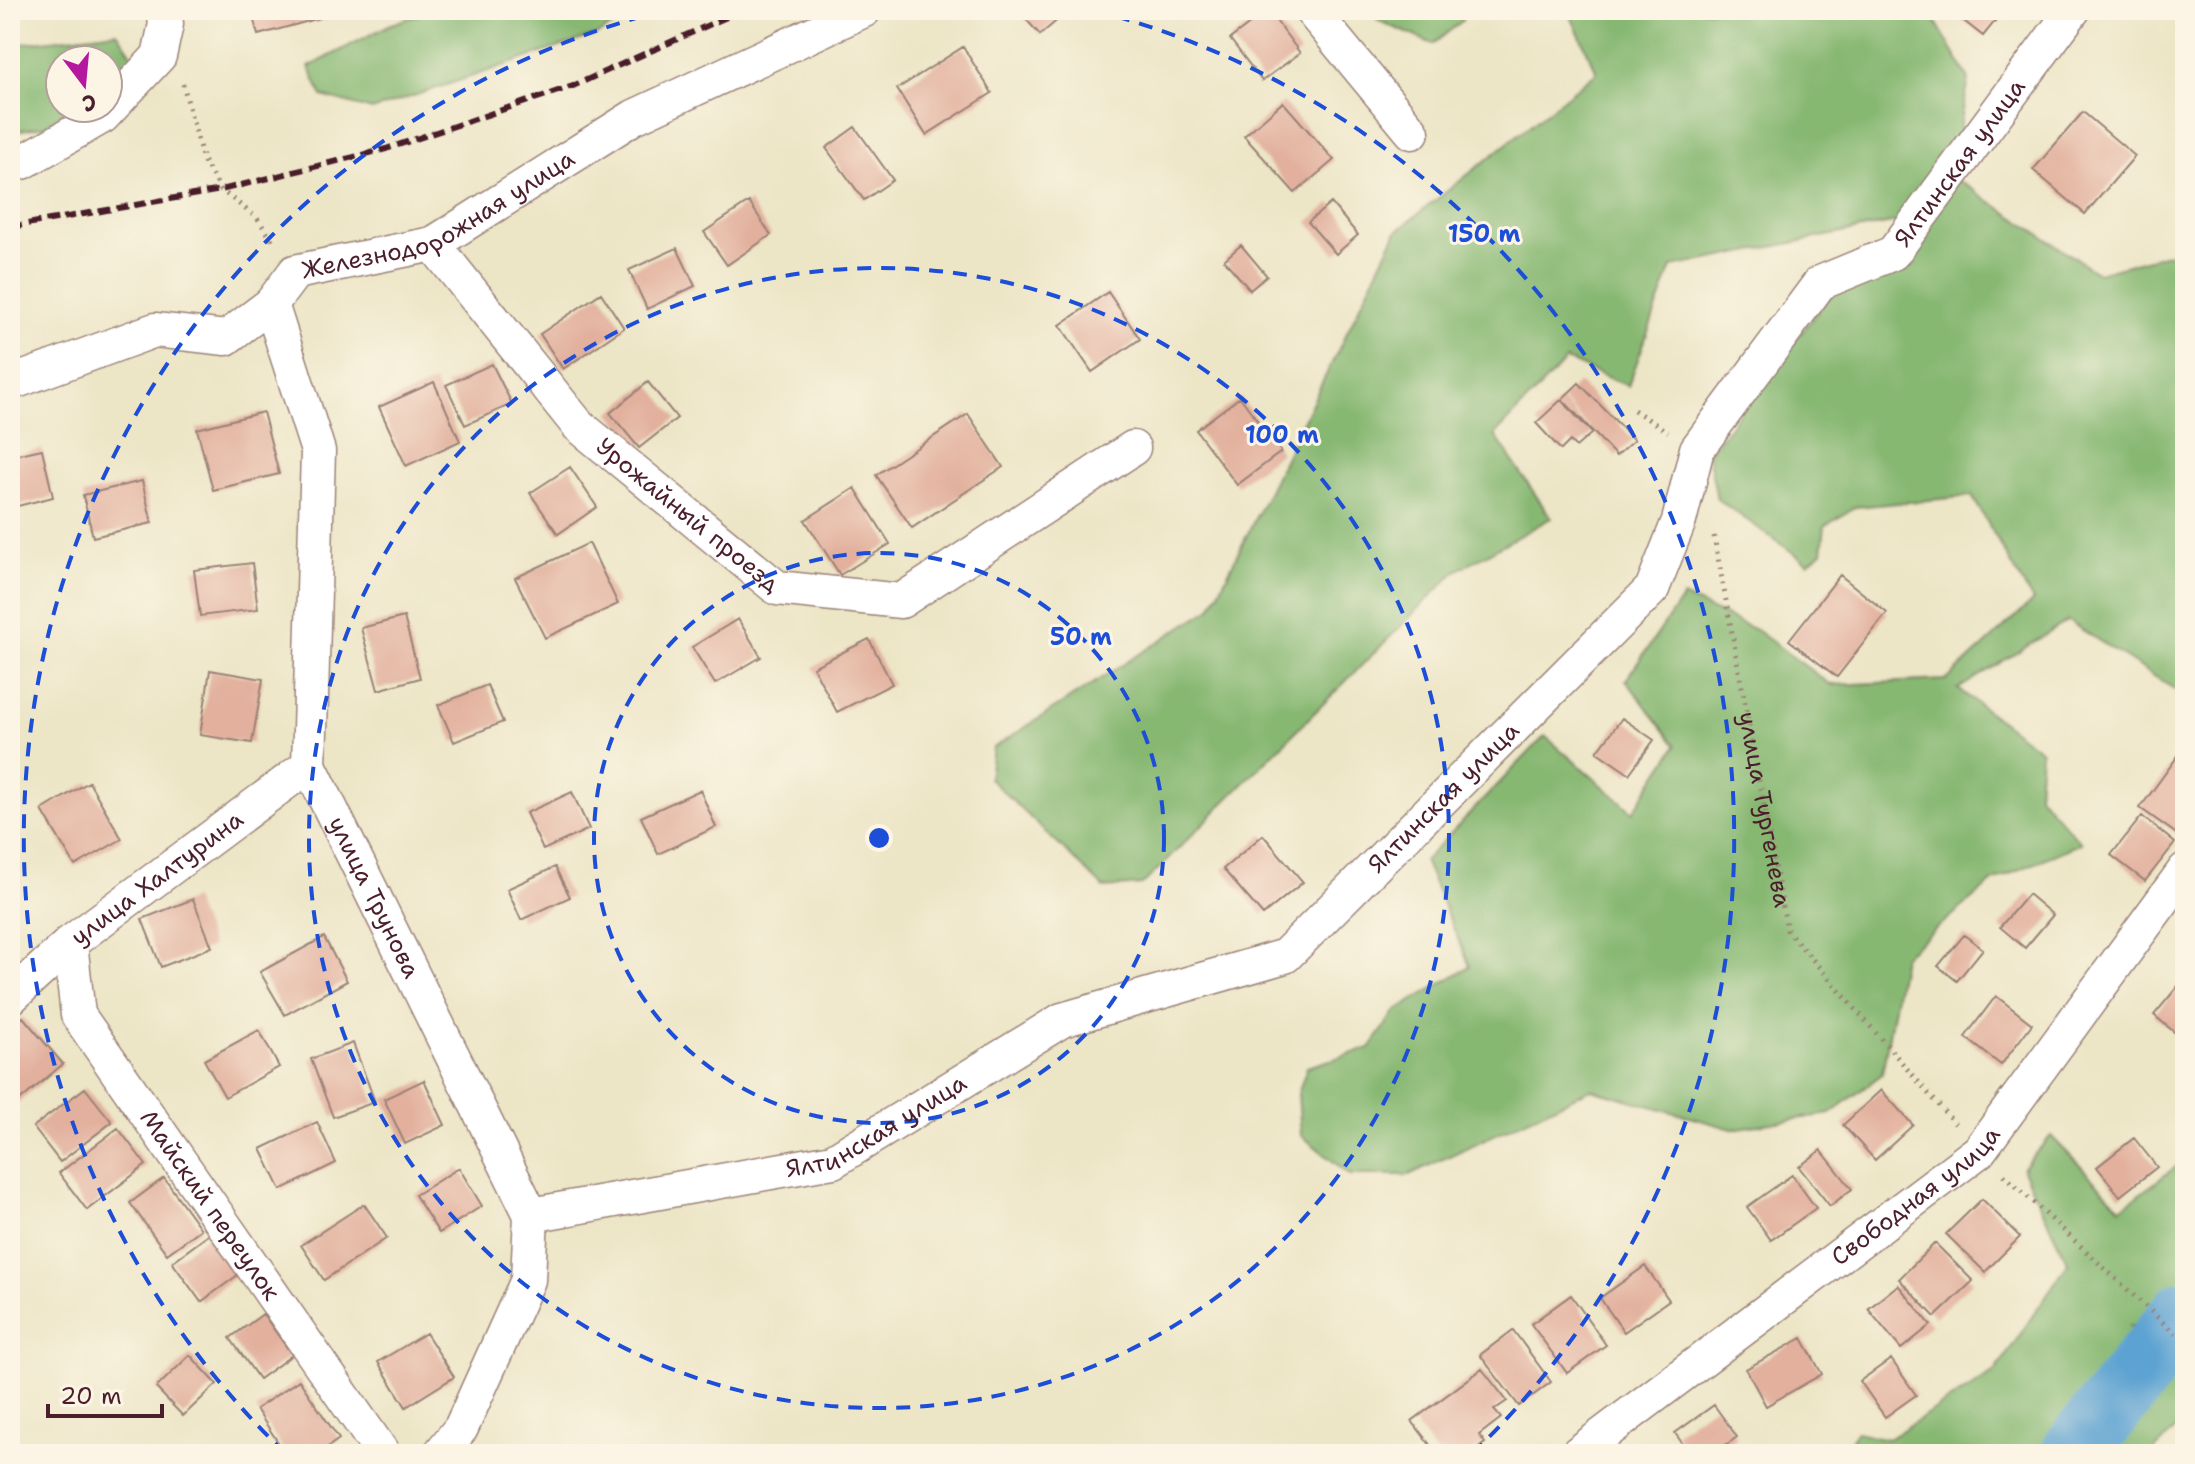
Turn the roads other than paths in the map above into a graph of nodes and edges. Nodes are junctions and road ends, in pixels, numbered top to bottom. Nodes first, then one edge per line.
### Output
1 (864, 10) edge
2 (1311, 10) edge
3 (2073, 10) edge
4 (164, 22) edge
5 (1412, 132) dead end
6 (23, 162) dead end
7 (433, 244) junction
8 (271, 304) junction
9 (226, 338) junction
10 (290, 363) junction
11 (10, 380) edge
12 (1133, 448) dead end
13 (309, 765) junction
14 (2185, 870) edge
15 (70, 943) junction
16 (10, 998) edge
17 (531, 1215) junction
18 (383, 1454) edge
19 (440, 1454) edge
20 (1577, 1454) edge

1 - 7 street, Железнодорожная улица
2 - 5 street
3 - 17 street, Ялтинская улица
4 - 6 street
7 - 8 street, Железнодорожная улица
7 - 12 street, Урожайный проезд
8 - 9 street, Железнодорожная улица
8 - 10 street, улица Трунова
9 - 10 street
9 - 11 street
10 - 13 street, улица Трунова
13 - 15 street, улица Халтурина
13 - 17 street, улица Трунова
14 - 20 street, Свободная улица
15 - 16 street, улица Халтурина
15 - 18 street, Майский переулок
17 - 19 street, улица Трунова

